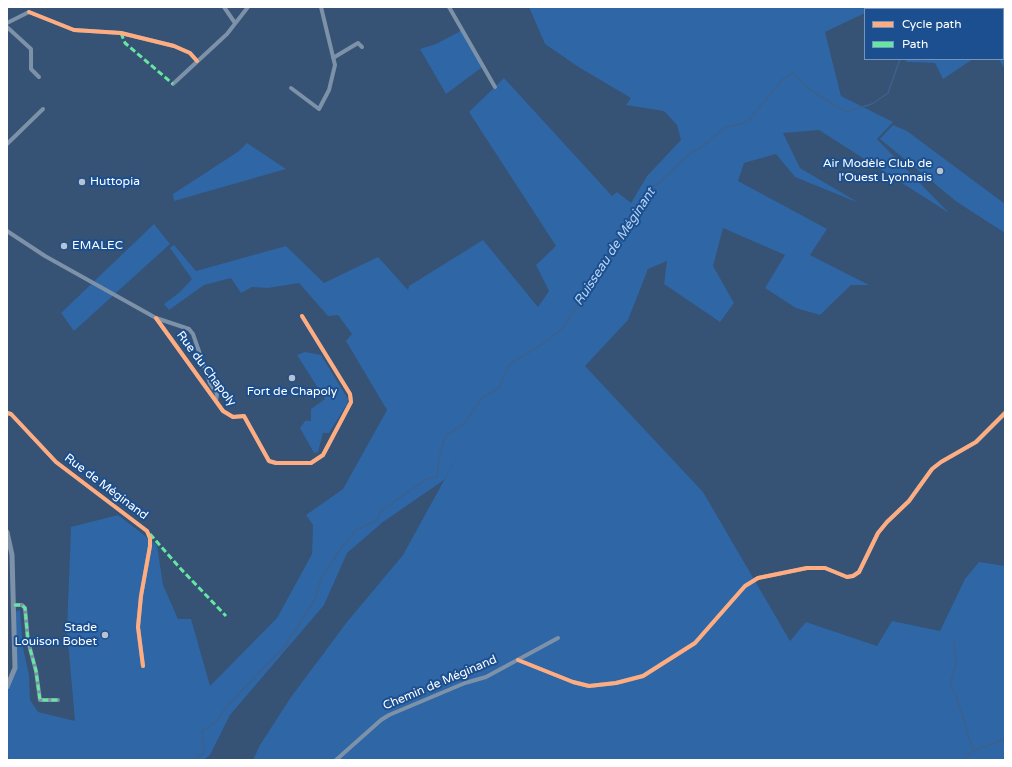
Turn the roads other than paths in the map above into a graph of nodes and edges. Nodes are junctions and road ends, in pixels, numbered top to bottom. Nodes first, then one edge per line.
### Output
1 (27, 7) edge
2 (224, 7) edge
3 (248, 7) edge
4 (321, 7) edge
5 (449, 7) edge
6 (29, 12) junction
7 (7, 23) edge
8 (235, 23) junction
9 (7, 27) edge
10 (362, 47) dead end
11 (333, 58) junction
12 (197, 61) junction
13 (39, 77) dead end
14 (173, 84) dead end
15 (495, 87) dead end
16 (291, 88) dead end
17 (43, 110) dead end
18 (7, 144) edge
19 (7, 231) edge
20 (302, 316) dead end
21 (156, 318) junction
22 (216, 401) junction
23 (7, 413) edge
24 (1005, 413) edge
25 (7, 532) edge
26 (10, 556) edge
27 (14, 605) junction
28 (558, 638) dead end
29 (518, 660) junction
30 (143, 666) dead end
31 (7, 687) edge
32 (58, 700) dead end
33 (336, 760) edge

1 - 6 street
2 - 8 street
3 - 8 street
4 - 11 street
5 - 15 street
6 - 7 street
6 - 12 street
8 - 12 street
9 - 13 street
10 - 11 street
11 - 16 street
12 - 14 street
17 - 18 street
19 - 21 street, Rue du Chapoly
20 - 22 street, Rue du Chapoly
21 - 22 street, Rue du Chapoly
21 - 22 street, Rue du Chapoly
23 - 30 street, Rue de Méginand
24 - 29 street
25 - 26 street
26 - 27 street
27 - 31 street
27 - 32 street
28 - 29 street, Chemin de Méginand
29 - 33 street, Chemin de Méginand

